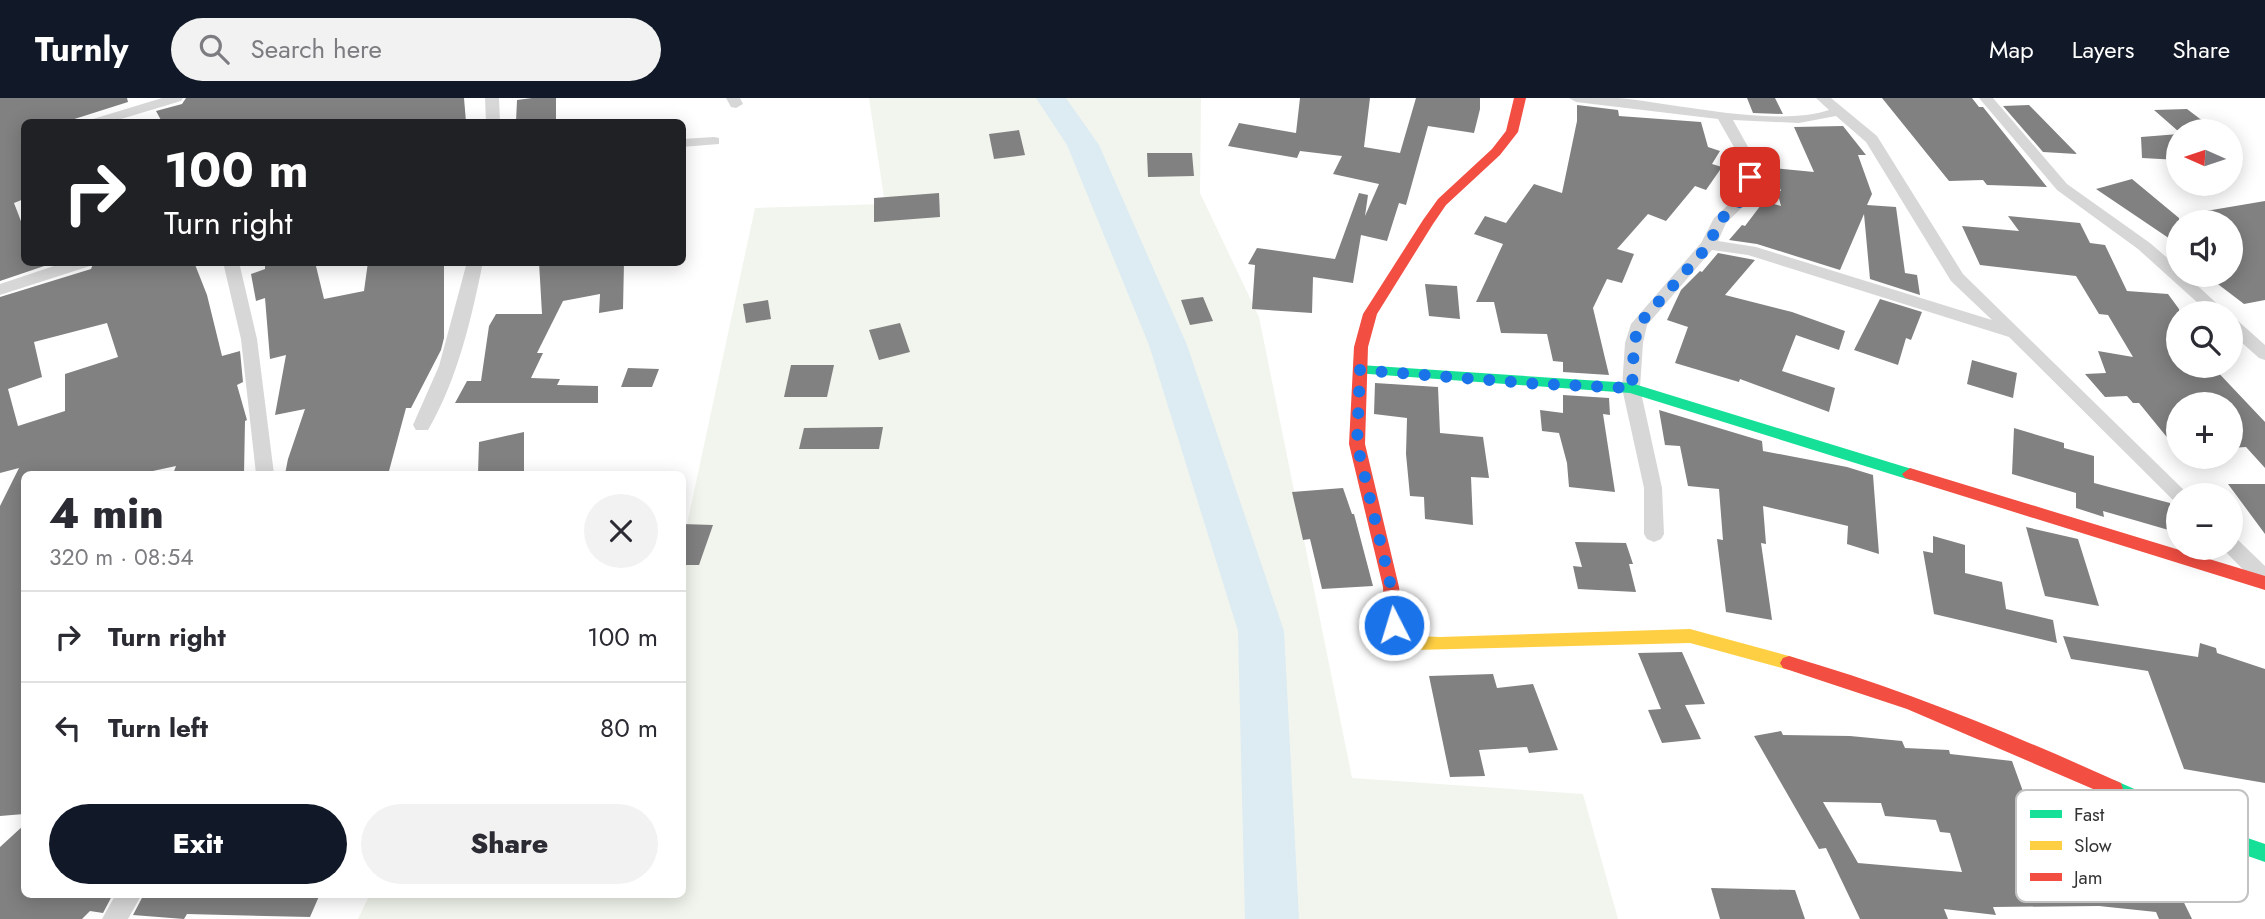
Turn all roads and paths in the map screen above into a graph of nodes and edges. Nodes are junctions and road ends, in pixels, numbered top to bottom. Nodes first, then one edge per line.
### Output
1 (176, 98) edge
2 (492, 98) edge
3 (1520, 98) edge
4 (1576, 98) edge
5 (1823, 98) edge
6 (1986, 98) edge
7 (1838, 111) junction
8 (1723, 116) junction
9 (108, 119) edge
10 (493, 119) edge
11 (714, 141) dead end
12 (686, 143) edge
13 (1709, 245) junction
14 (72, 266) edge
15 (232, 266) edge
16 (474, 266) edge
17 (0, 290) edge
18 (2206, 301) edge
19 (2017, 334) junction
20 (2243, 334) edge
21 (2263, 350) edge
22 (1360, 370) junction
23 (1632, 388) junction
24 (422, 425) dead end
25 (265, 471) edge
26 (2168, 483) edge
27 (1654, 534) dead end
28 (2243, 558) edge
29 (2265, 581) edge
30 (2117, 790) edge
31 (2248, 847) edge
32 (2265, 853) edge
33 (127, 898) edge
34 (114, 919) edge

1 - 9 street
2 - 10 street
3 - 22 street
4 - 8 street
5 - 7 street
6 - 18 street
7 - 8 street
7 - 19 street
8 - 13 street
11 - 12 street
13 - 19 street
13 - 23 street
14 - 17 street
15 - 25 street
16 - 24 street
19 - 26 street
20 - 21 street
22 - 23 street
22 - 30 street
23 - 27 street
23 - 29 street
28 - 29 street
31 - 32 street
33 - 34 street

